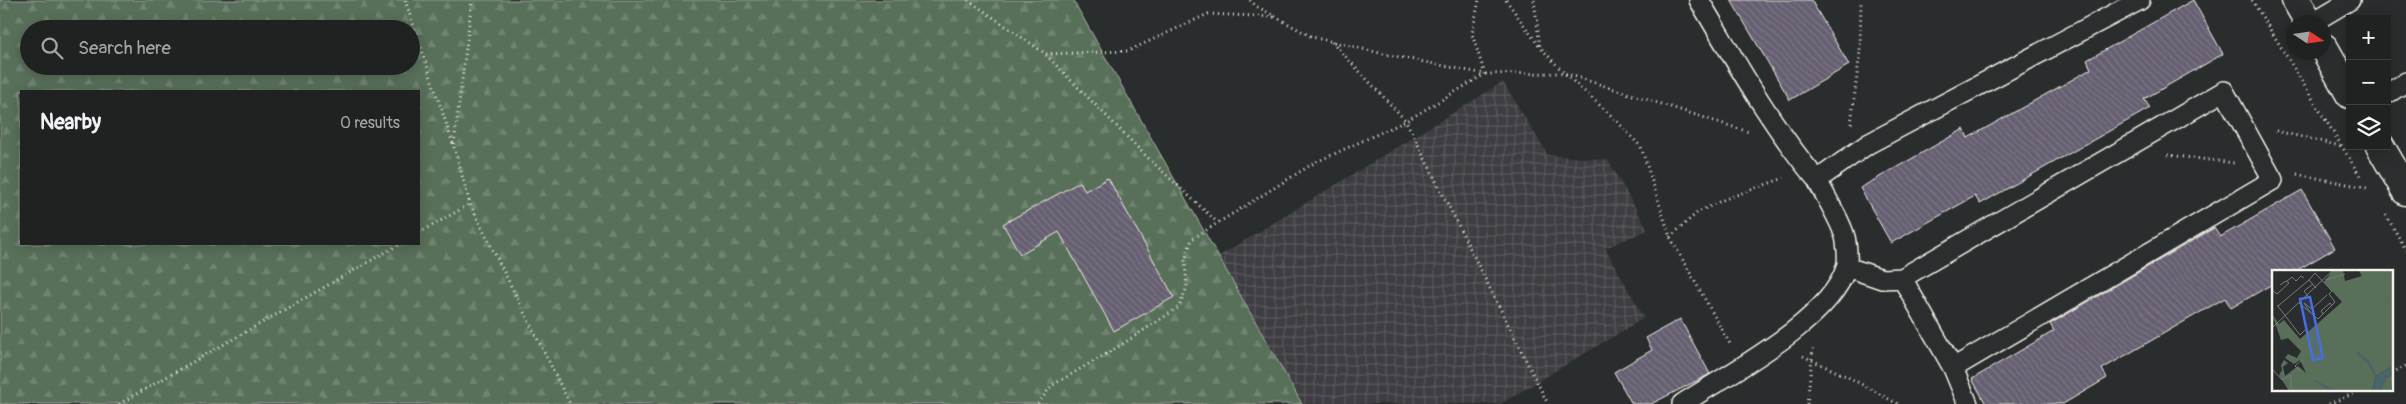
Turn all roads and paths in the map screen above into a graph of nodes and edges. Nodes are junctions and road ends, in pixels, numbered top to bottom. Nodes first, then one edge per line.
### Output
1 (404, 0) edge
2 (472, 0) edge
3 (968, 0) edge
4 (1250, 0) edge
5 (1479, 0) edge
6 (1506, 0) edge
7 (1534, 0) edge
8 (1698, 0) edge
9 (1861, 0) edge
10 (2140, 0) edge
11 (2252, 0) edge
12 (2296, 0) edge
13 (2350, 0) edge
14 (2305, 15) edge
15 (2325, 15) edge
16 (1277, 18) junction
17 (411, 20) edge
18 (1332, 42) junction
19 (420, 47) edge
20 (1540, 47) junction
21 (1046, 54) junction
22 (2331, 60) edge
23 (1564, 73) junction
24 (1485, 74) junction
25 (2406, 82) edge
26 (2346, 87) edge
27 (2391, 91) edge
28 (1406, 121) junction
29 (2242, 123) junction
30 (1788, 145) junction
31 (2342, 146) junction
32 (454, 147) junction
33 (2382, 150) edge
34 (1846, 159) junction
35 (1813, 175) junction
36 (2406, 191) edge
37 (2372, 196) dead end
38 (470, 204) junction
39 (2384, 211) dead end
40 (1217, 222) junction
41 (420, 232) edge
42 (1670, 237) junction
43 (398, 245) edge
44 (2406, 250) edge
45 (1846, 267) junction
46 (1902, 278) junction
47 (1818, 311) junction
48 (1776, 343) junction
49 (1812, 361) junction
50 (1742, 365) junction
51 (2406, 366) edge
52 (1953, 368) junction
53 (2394, 373) edge
54 (2357, 392) edge
55 (119, 404) edge
56 (570, 404) edge
57 (1038, 404) edge
58 (1548, 404) edge
59 (1682, 404) edge
60 (1807, 404) edge
61 (1898, 404) edge
62 (1968, 404) edge
63 (2329, 404) edge

1 - 17 path
2 - 32 path
3 - 21 path
4 - 16 path
5 - 24 path
6 - 20 path
7 - 20 path
8 - 30 lane
9 - 34 path
10 - 34 lane
11 - 31 path
12 - 14 street
13 - 15 lane
16 - 18 path
16 - 21 path
18 - 24 path
18 - 28 path
19 - 32 path
20 - 23 path
21 - 40 path
22 - 26 street
23 - 24 path
23 - 30 path
23 - 42 path
24 - 28 path
25 - 27 lane
28 - 40 path
28 - 58 path
29 - 31 path
29 - 46 lane
29 - 52 lane
30 - 35 lane
31 - 37 path
32 - 38 path
33 - 36 street
34 - 35 lane
35 - 42 path
35 - 45 lane
38 - 41 path
38 - 56 path
39 - 44 path
40 - 57 path
42 - 50 path
43 - 55 path
45 - 46 lane
45 - 47 lane
46 - 52 lane
47 - 48 lane
47 - 49 path
48 - 49 path
48 - 50 lane
49 - 60 path
49 - 61 path
50 - 59 lane
51 - 53 path
52 - 62 lane
54 - 63 path

